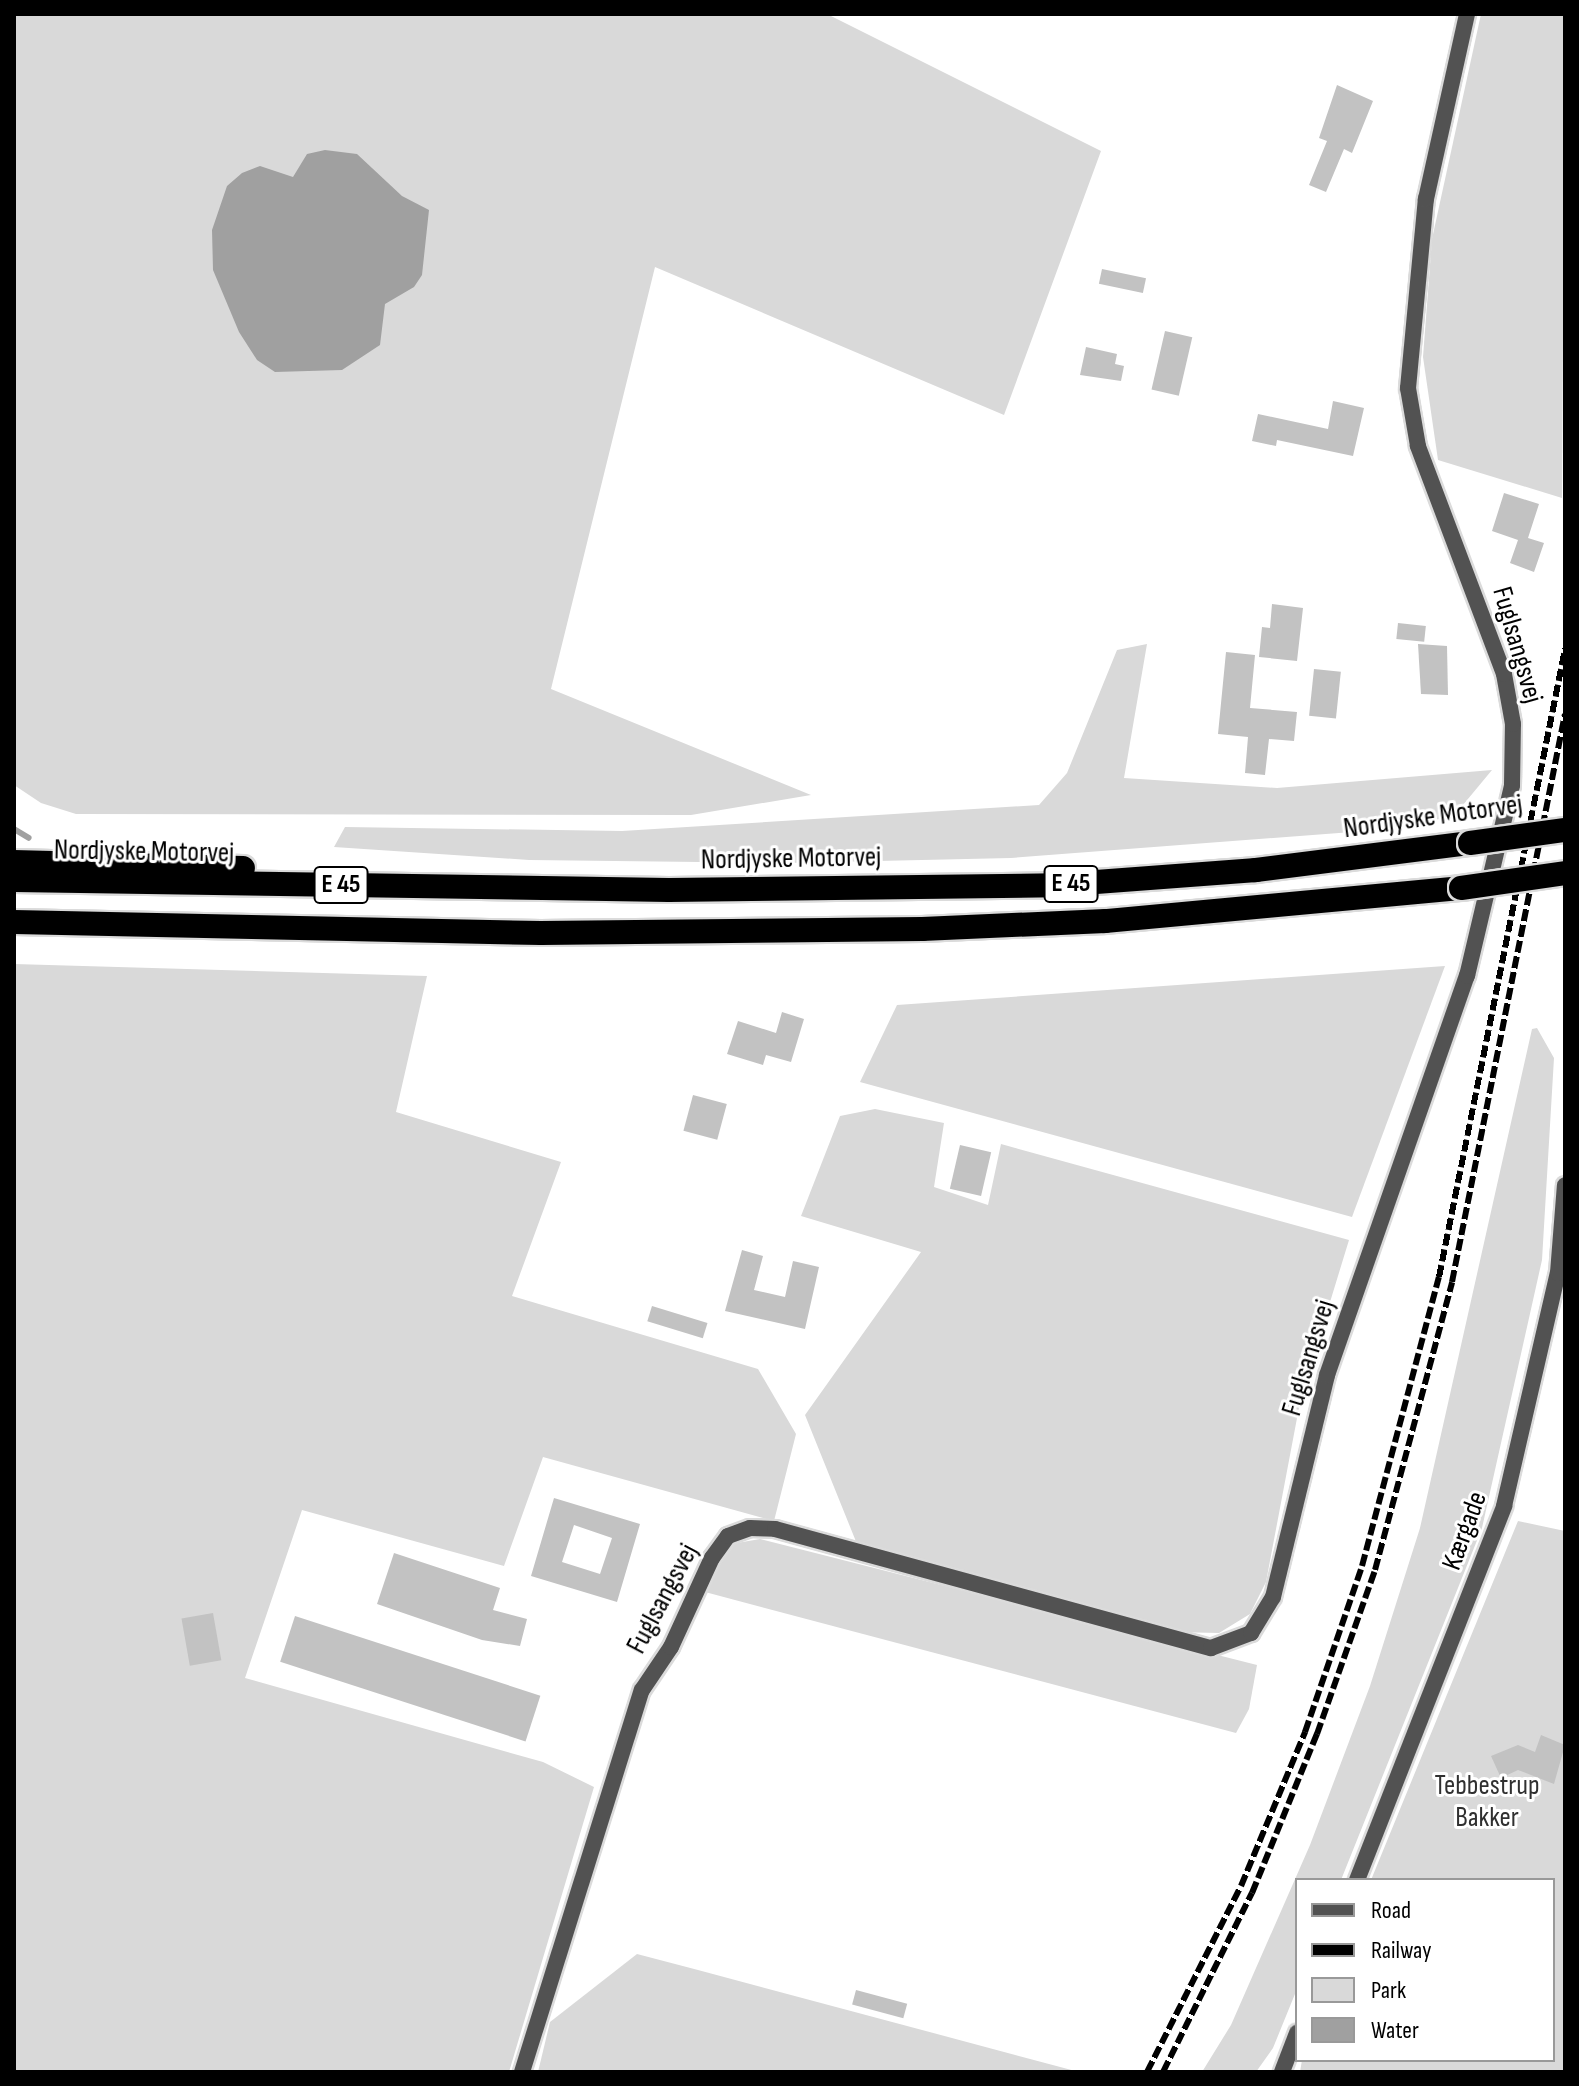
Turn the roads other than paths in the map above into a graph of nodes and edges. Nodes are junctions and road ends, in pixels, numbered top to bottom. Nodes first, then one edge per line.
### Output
1 (1467, 14) edge
2 (1565, 830) edge
3 (14, 862) edge
4 (1565, 873) edge
5 (14, 880) edge
6 (669, 890) junction
7 (14, 922) edge
8 (1565, 1185) edge
9 (1358, 1878) edge
10 (1295, 2038) edge
11 (522, 2072) edge
12 (1282, 2072) edge

1 - 11 street, Fuglsangsvej
2 - 6 highway, Nordjyske Motorvej / E 45, bridge
3 - 6 highway
4 - 7 highway, E 45, bridge
5 - 6 highway, Nordjyske Motorvej / E 45
8 - 9 street, Kærgade
10 - 12 street

